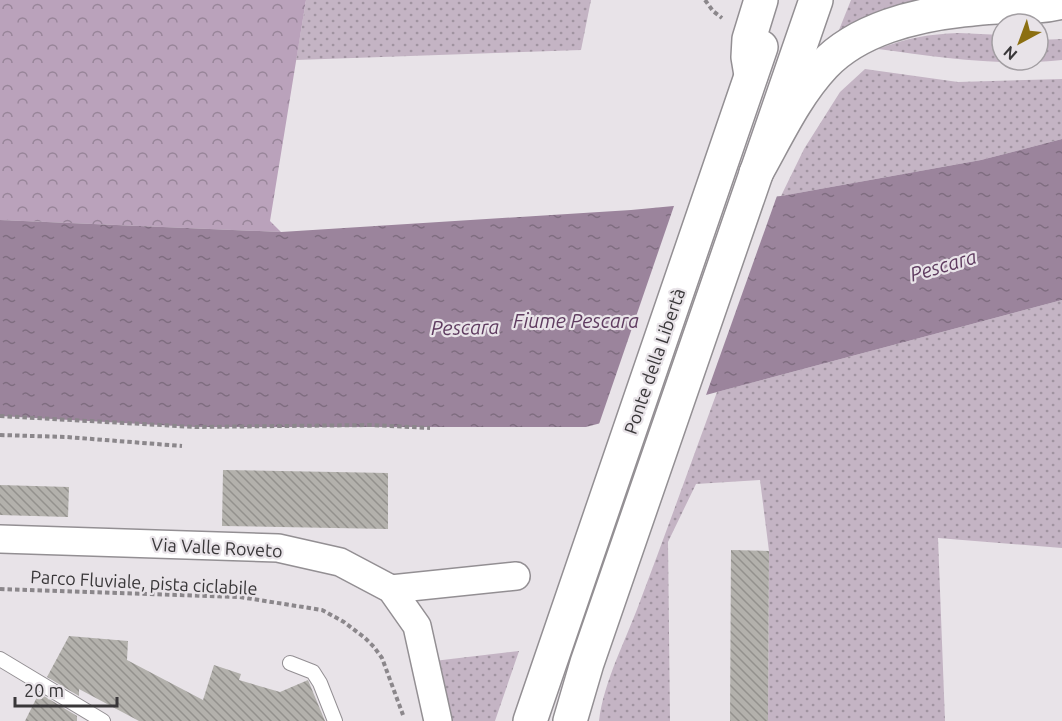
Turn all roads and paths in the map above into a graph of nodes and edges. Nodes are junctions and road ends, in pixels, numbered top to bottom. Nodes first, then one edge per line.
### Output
1 (705, 0) edge
2 (1062, 2) edge
3 (994, 3) edge
4 (768, 4) edge
5 (812, 10) edge
6 (731, 23) dead end
7 (756, 173) junction
8 (0, 416) edge
9 (430, 428) dead end
10 (0, 435) edge
11 (182, 446) dead end
12 (0, 539) edge
13 (516, 576) dead end
14 (0, 589) edge
15 (391, 589) junction
16 (0, 659) edge
17 (290, 663) dead end
18 (103, 721) edge
19 (335, 721) edge
20 (405, 721) edge
21 (438, 721) edge
22 (530, 721) edge
23 (570, 721) edge

1 - 6 path
2 - 3 main road
3 - 7 main road
4 - 22 main road, Ponte della Libertà
5 - 7 main road, Ponte della Libertà
7 - 23 main road, Ponte della Libertà
8 - 9 path
10 - 11 path
12 - 15 street, Via Valle Roveto
13 - 15 street
14 - 20 path, Parco Fluviale, pista ciclabile
15 - 21 street, Via Valle Roveto
16 - 18 lane
17 - 19 lane

